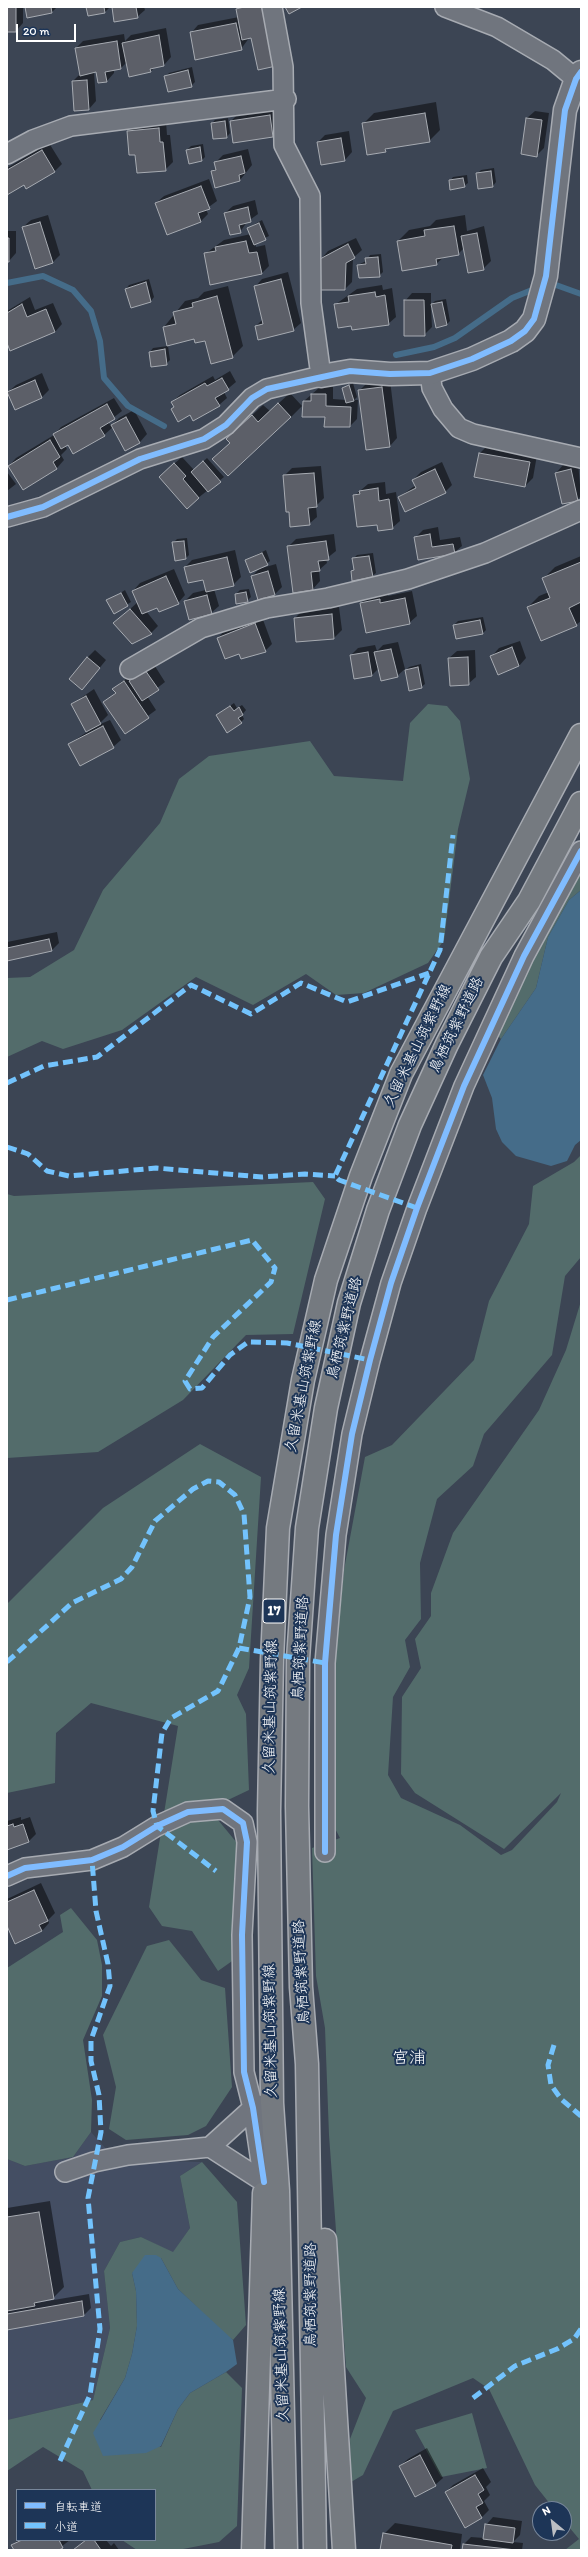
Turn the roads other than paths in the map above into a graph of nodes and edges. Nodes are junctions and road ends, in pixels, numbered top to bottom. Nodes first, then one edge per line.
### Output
1 (272, 7) edge
2 (444, 7) edge
3 (578, 76) edge
4 (286, 99) junction
5 (7, 154) edge
6 (430, 373) junction
7 (321, 376) junction
8 (581, 458) edge
9 (581, 510) edge
10 (8, 517) edge
11 (130, 669) dead end
12 (581, 735) edge
13 (581, 803) edge
14 (581, 851) edge
15 (325, 1852) dead end
16 (7, 1876) edge
17 (307, 2064) junction
18 (263, 2105) junction
19 (210, 2147) junction
20 (64, 2172) dead end
21 (271, 2187) junction
22 (254, 2550) edge
23 (286, 2550) edge
24 (315, 2550) edge
25 (344, 2550) edge

1 - 4 street
2 - 3 street
3 - 6 street
4 - 5 street
4 - 7 street
6 - 7 street
6 - 8 street
7 - 10 street
9 - 11 street
12 - 18 main road, 久留米基山筑紫野線 / 17
13 - 17 main road, 鳥栖筑紫野道路 / 17
14 - 15 street
16 - 18 street
17 - 24 main road, 鳥栖筑紫野道路 / 17
17 - 25 main road
18 - 19 street
18 - 21 main road, 久留米基山筑紫野線
19 - 20 street
19 - 21 street
21 - 22 main road
21 - 23 main road, 久留米基山筑紫野線

